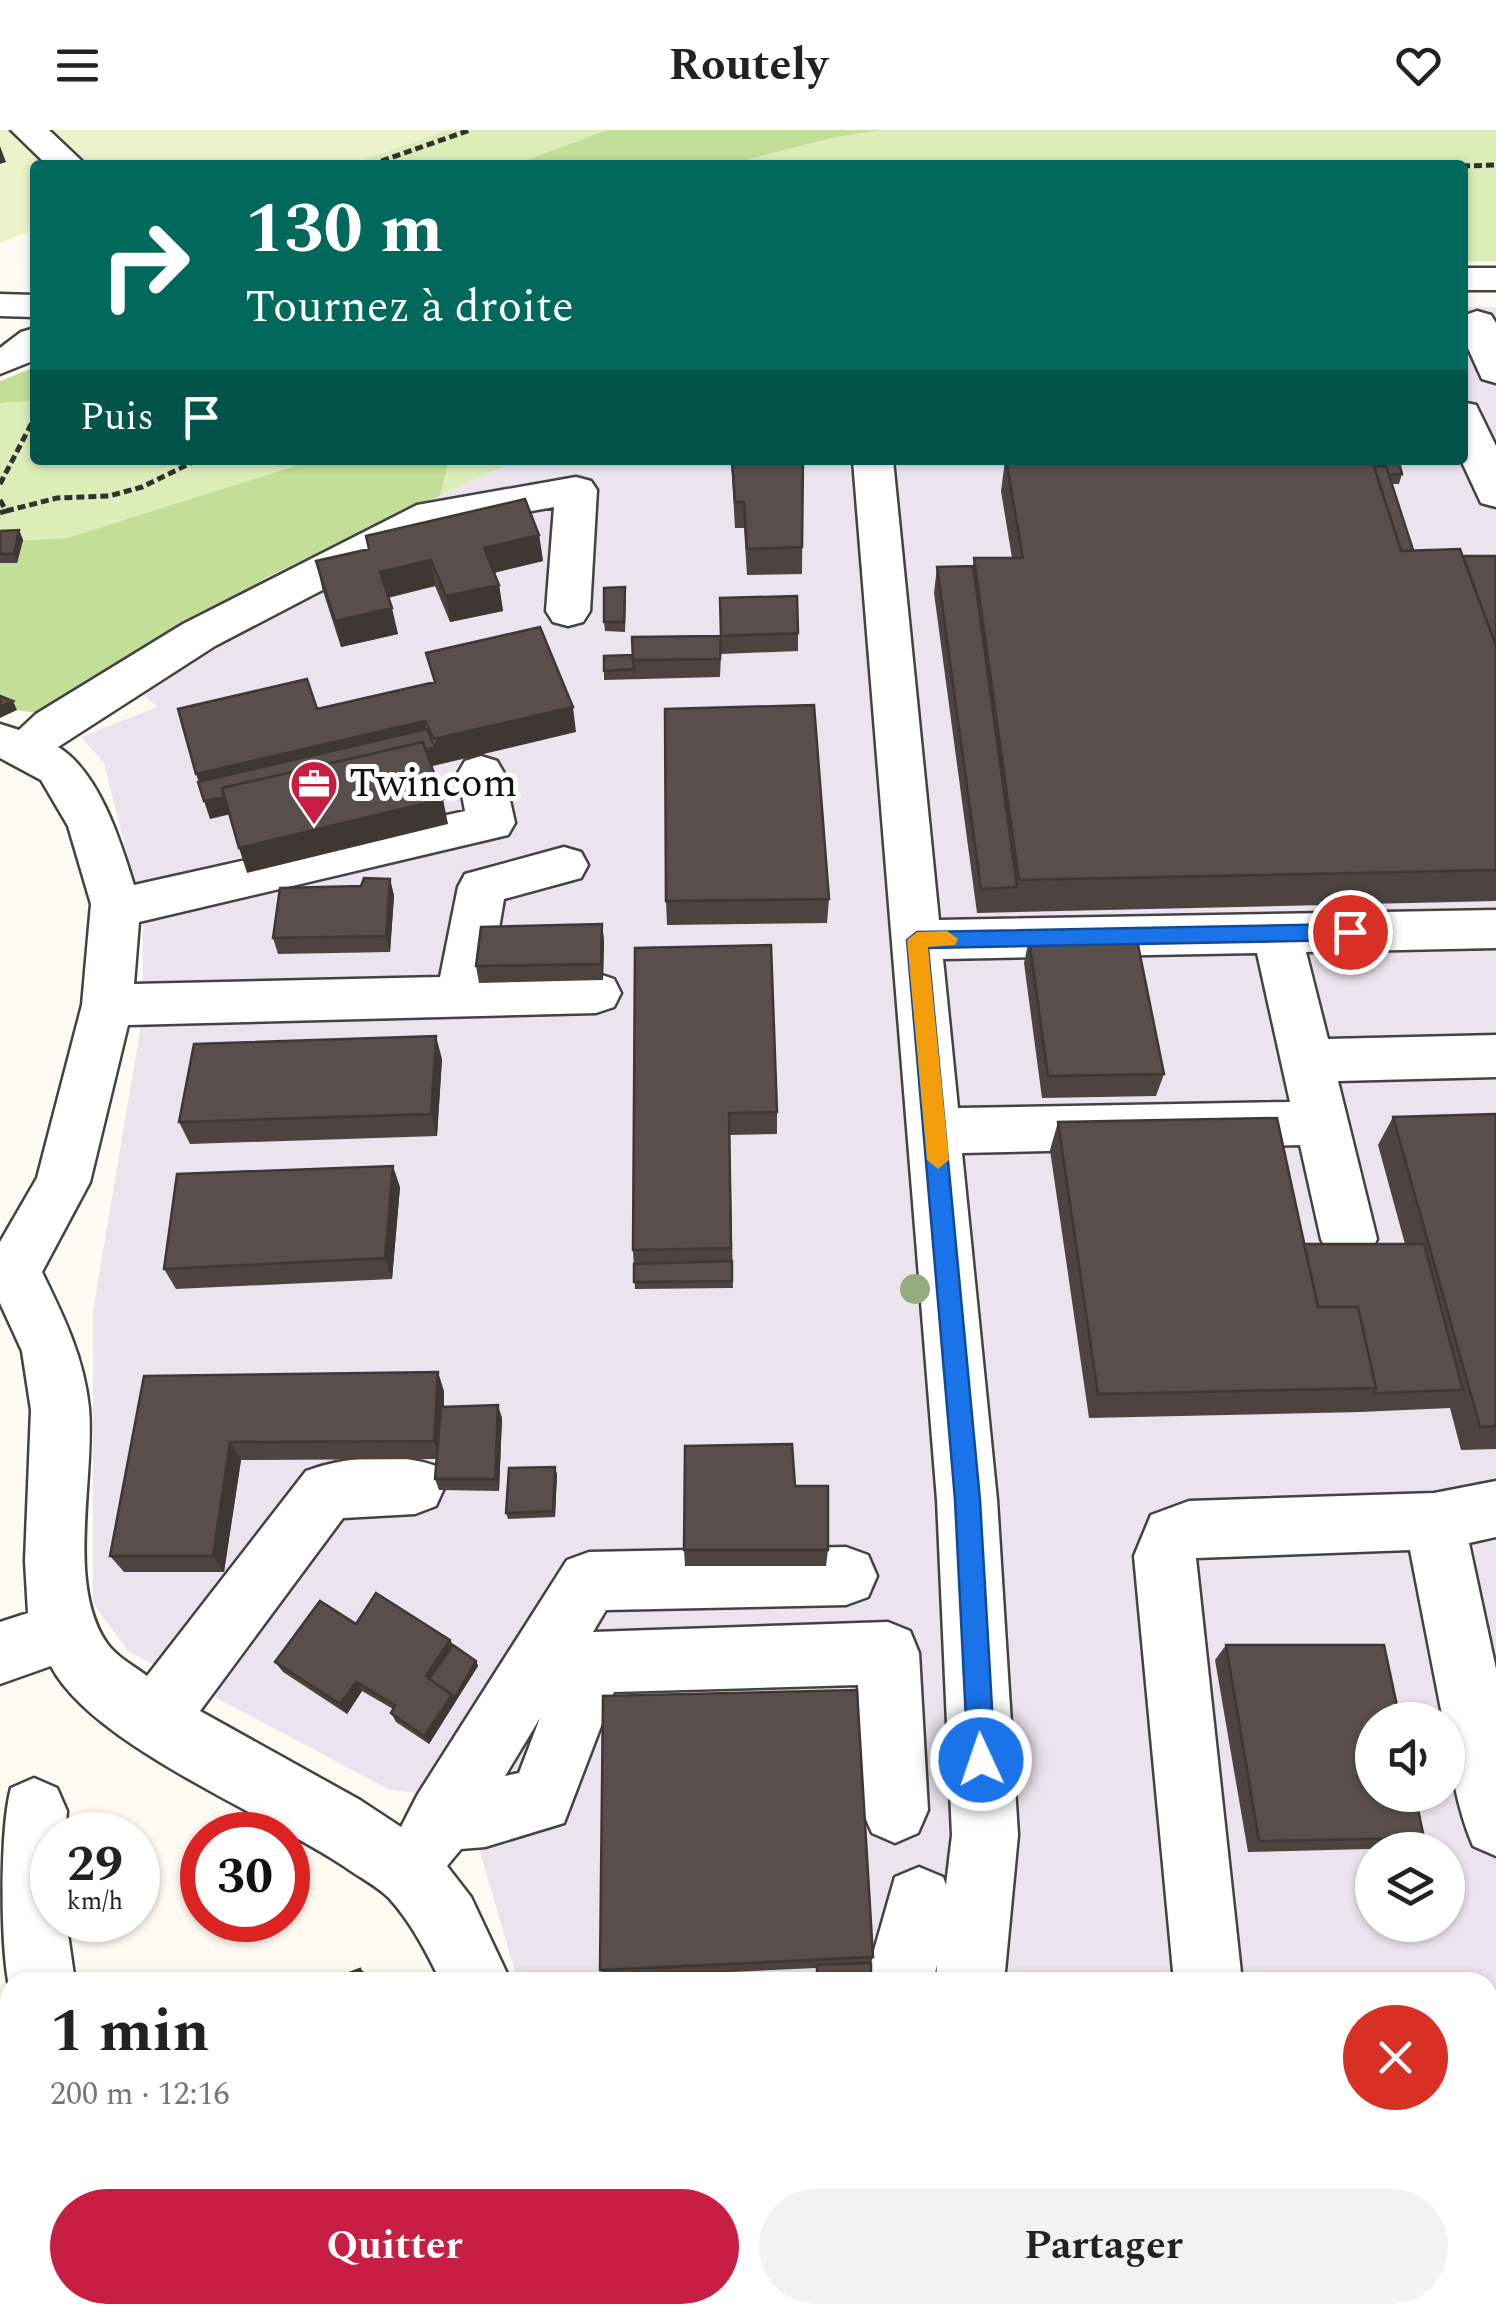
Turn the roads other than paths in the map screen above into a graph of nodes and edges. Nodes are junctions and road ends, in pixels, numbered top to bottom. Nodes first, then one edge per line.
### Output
1 (28, 130) edge
2 (62, 160) edge
3 (1496, 278) edge
4 (1468, 279) edge
5 (0, 305) edge
6 (30, 306) edge
7 (1477, 323) dead end
8 (30, 344) edge
9 (0, 362) edge
10 (1496, 371) edge
11 (874, 465) edge
12 (568, 610) dead end
13 (13, 745) edge
14 (480, 773) dead end
15 (564, 864) dead end
16 (116, 904) junction
17 (1496, 929) edge
18 (1277, 933) junction
19 (917, 940) junction
20 (596, 993) dead end
21 (462, 995) junction
22 (108, 1005) junction
23 (1496, 1056) edge
24 (1308, 1061) junction
25 (1322, 1123) junction
26 (936, 1131) junction
27 (1349, 1238) dead end
28 (6, 1273) edge
29 (415, 1486) dead end
30 (1496, 1509) edge
31 (1434, 1521) junction
32 (846, 1576) dead end
33 (66, 1630) junction
34 (0, 1653) edge
35 (153, 1721) junction
36 (1489, 1752) edge
37 (895, 1810) dead end
38 (34, 1811) dead end
39 (441, 1816) junction
40 (1496, 1824) edge
41 (411, 1874) junction
42 (919, 1901) dead end
43 (39, 1972) edge
44 (471, 1972) edge
45 (901, 1972) edge
46 (971, 1972) edge
47 (1207, 1972) edge

1 - 2 street
3 - 4 street
5 - 6 street
7 - 10 street
8 - 9 street
11 - 19 street
12 - 13 street
13 - 16 street
14 - 16 street
15 - 21 street
16 - 22 street
17 - 18 street
18 - 19 street
18 - 24 street
19 - 26 street
20 - 21 street
21 - 22 street
22 - 28 street
23 - 24 street
24 - 25 street
25 - 26 street
25 - 27 street
26 - 46 street
28 - 33 street
29 - 35 street
30 - 31 street
31 - 36 street
31 - 47 street
32 - 39 street
33 - 34 street
33 - 35 street
35 - 41 street
36 - 40 street
37 - 39 street
38 - 43 street
39 - 41 street
41 - 44 street
42 - 45 street

